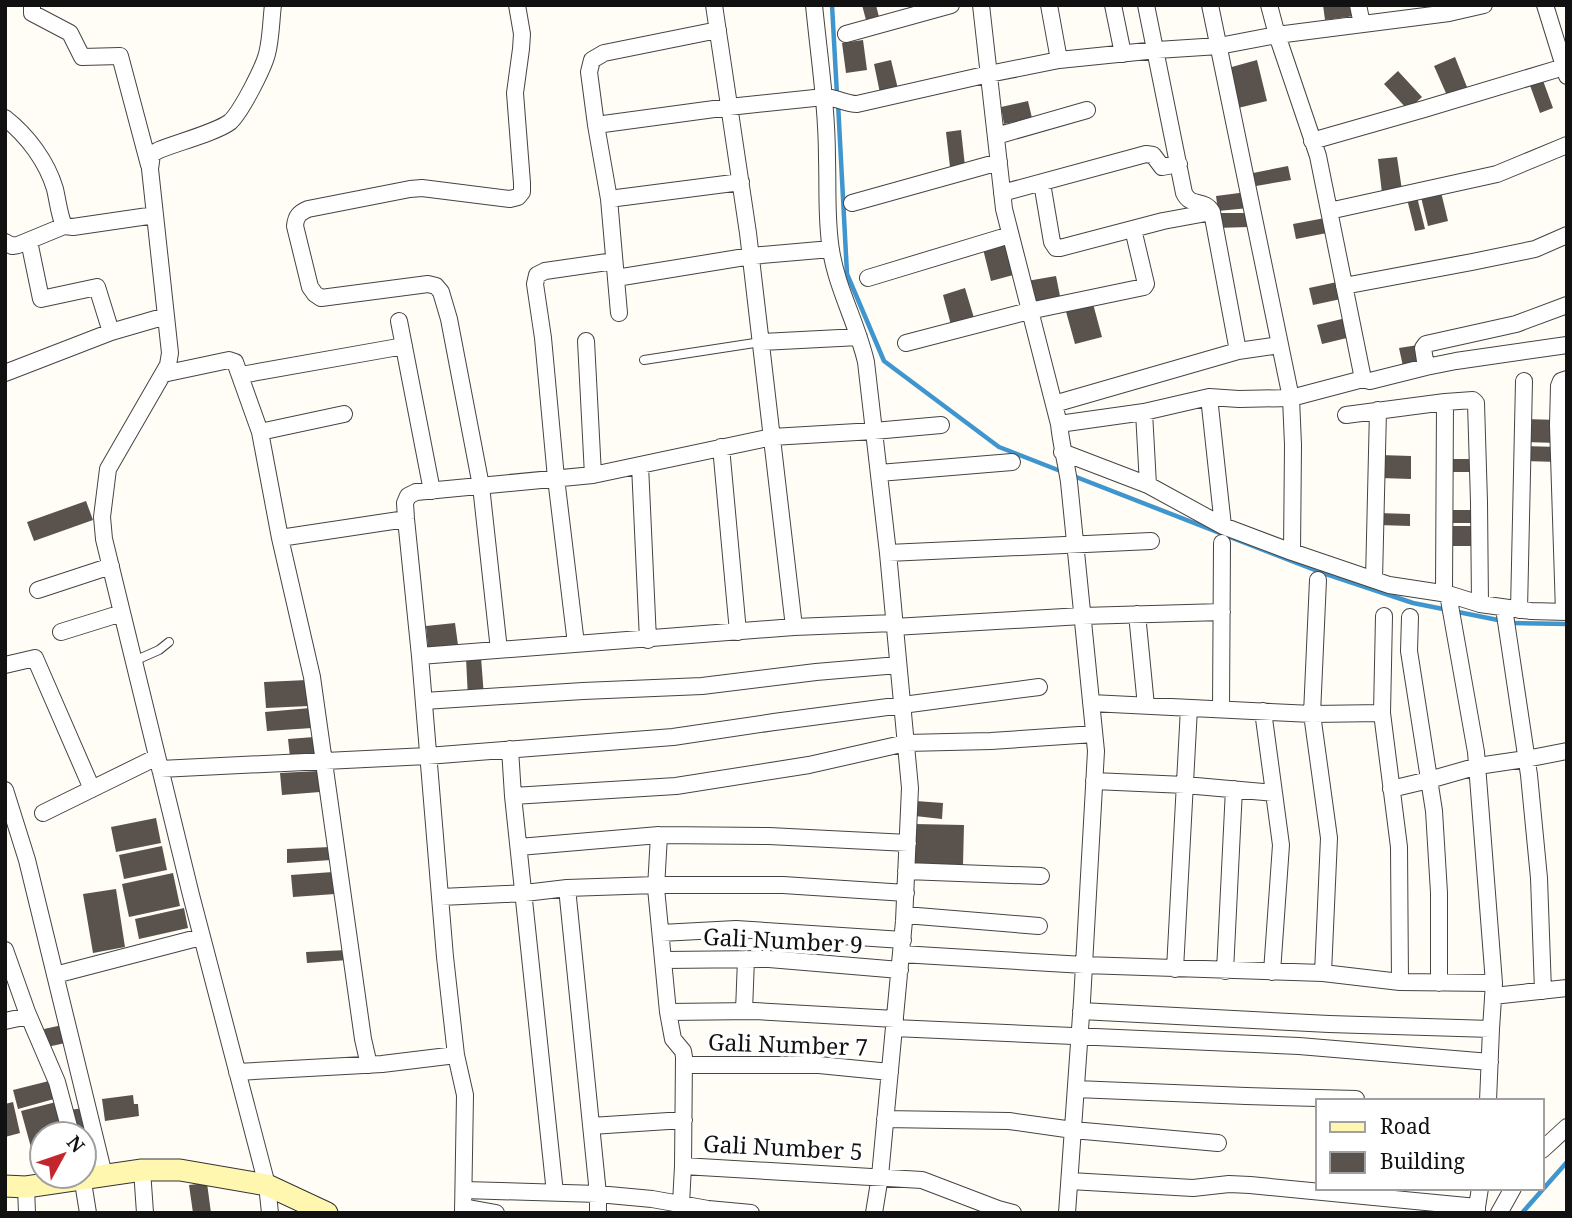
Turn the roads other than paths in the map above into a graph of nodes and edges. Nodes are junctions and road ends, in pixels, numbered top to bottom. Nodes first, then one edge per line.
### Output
1 (32, 5) edge
2 (273, 5) edge
3 (517, 5) edge
4 (714, 5) edge
5 (814, 5) edge
6 (951, 5) edge
7 (981, 5) edge
8 (1049, 5) edge
9 (1114, 5) edge
10 (1146, 5) edge
11 (1210, 5) edge
12 (1269, 5) edge
13 (1358, 5) edge
14 (1484, 5) edge
15 (1545, 5) edge
16 (1362, 23) junction
17 (718, 30) junction
18 (846, 34) dead end
19 (1277, 35) junction
20 (1219, 46) junction
21 (1157, 50) junction
22 (1123, 54) junction
23 (1059, 60) junction
24 (1565, 71) edge
25 (989, 74) junction
26 (828, 97) junction
27 (729, 107) junction
28 (1087, 110) dead end
29 (5, 118) edge
30 (596, 125) junction
31 (996, 136) junction
32 (1312, 141) junction
33 (1567, 145) edge
34 (999, 162) junction
35 (1179, 164) junction
36 (150, 169) junction
37 (741, 182) junction
38 (1042, 183) junction
39 (1002, 193) junction
40 (609, 199) junction
41 (852, 203) dead end
42 (1329, 211) junction
43 (1212, 212) junction
44 (155, 215) junction
45 (64, 226) junction
46 (1133, 229) junction
47 (1010, 235) junction
48 (1567, 235) edge
49 (29, 241) junction
50 (5, 242) edge
51 (831, 248) junction
52 (751, 256) junction
53 (615, 269) junction
54 (868, 278) dead end
55 (1344, 286) junction
56 (1567, 304) edge
57 (1029, 311) junction
58 (620, 313) dead end
59 (166, 316) junction
60 (399, 321) dead end
61 (111, 332) junction
62 (859, 337) junction
63 (586, 341) dead end
64 (761, 342) junction
65 (906, 342) dead end
66 (1280, 345) junction
67 (1567, 345) edge
68 (404, 346) junction
69 (1238, 351) junction
70 (644, 360) dead end
71 (1426, 367) junction
72 (5, 373) edge
73 (163, 374) junction
74 (241, 375) junction
75 (1363, 379) junction
76 (1567, 379) edge
77 (1524, 381) dead end
78 (1209, 397) junction
79 (1291, 398) junction
80 (1445, 402) junction
81 (1054, 404) junction
82 (1378, 410) junction
83 (1144, 412) junction
84 (344, 414) dead end
85 (1346, 415) dead end
86 (1059, 424) junction
87 (941, 425) dead end
88 (1562, 425) edge
89 (874, 431) junction
90 (260, 432) junction
91 (772, 437) junction
92 (722, 447) junction
93 (1064, 457) junction
94 (1012, 462) dead end
95 (640, 465) junction
96 (1563, 469) edge
97 (879, 473) junction
98 (593, 475) junction
99 (556, 478) junction
100 (1147, 485) junction
101 (481, 486) junction
102 (432, 491) junction
103 (1564, 510) edge
104 (405, 519) junction
105 (1223, 526) junction
106 (280, 538) junction
107 (1151, 541) dead end
108 (1074, 543) junction
109 (1222, 543) dead end
110 (1292, 552) junction
111 (888, 553) junction
112 (1565, 556) edge
113 (111, 566) junction
114 (1318, 580) dead end
115 (1374, 580) junction
116 (38, 590) dead end
117 (1447, 595) junction
118 (1480, 604) junction
119 (1222, 612) junction
120 (1565, 612) edge
121 (122, 613) junction
122 (1137, 614) junction
123 (1509, 614) junction
124 (1082, 616) junction
125 (1384, 616) dead end
126 (1410, 617) dead end
127 (794, 627) junction
128 (894, 627) junction
129 (61, 632) dead end
130 (738, 632) junction
131 (648, 640) junction
132 (169, 642) dead end
133 (576, 644) junction
134 (499, 650) junction
135 (420, 656) junction
136 (134, 661) junction
137 (5, 665) edge
138 (898, 665) junction
139 (1039, 687) dead end
140 (424, 701) junction
141 (1091, 703) junction
142 (902, 704) junction
143 (1146, 706) junction
144 (1189, 708) junction
145 (1221, 709) junction
146 (1263, 711) junction
147 (1382, 713) junction
148 (1312, 714) junction
149 (1094, 734) junction
150 (906, 743) junction
151 (510, 749) junction
152 (1567, 751) edge
153 (427, 756) junction
154 (1526, 759) junction
155 (325, 761) junction
156 (159, 763) junction
157 (1478, 766) junction
158 (1429, 780) junction
159 (1094, 781) junction
160 (1185, 785) junction
161 (5, 789) edge
162 (92, 789) junction
163 (1234, 789) junction
164 (1391, 789) junction
165 (1274, 793) junction
166 (513, 796) junction
167 (43, 813) dead end
168 (659, 835) junction
169 (908, 843) junction
170 (519, 847) junction
171 (906, 871) junction
172 (1041, 876) dead end
173 (656, 885) junction
174 (567, 888) junction
175 (906, 892) junction
176 (525, 893) junction
177 (441, 897) junction
178 (905, 915) junction
179 (1039, 926) dead end
180 (661, 933) junction
181 (201, 937) junction
182 (5, 950) edge
183 (901, 955) junction
184 (746, 959) junction
185 (664, 960) junction
186 (1084, 965) junction
187 (1175, 969) junction
188 (1225, 971) junction
189 (1272, 972) junction
190 (1323, 973) junction
191 (55, 975) junction
192 (1400, 982) junction
193 (1439, 983) junction
194 (1567, 988) edge
195 (1494, 990) junction
196 (1543, 991) junction
197 (744, 1011) junction
198 (1082, 1011) junction
199 (668, 1012) junction
200 (28, 1016) junction
201 (5, 1021) edge
202 (895, 1024) junction
203 (1491, 1029) junction
204 (1079, 1037) junction
205 (456, 1055) junction
206 (1490, 1062) junction
207 (369, 1065) junction
208 (685, 1065) junction
209 (237, 1072) junction
210 (890, 1072) junction
211 (1076, 1088) junction
212 (1356, 1099) edge
213 (1488, 1099) edge
214 (886, 1119) junction
215 (67, 1120) edge
216 (684, 1120) junction
217 (591, 1126) junction
218 (1567, 1126) edge
219 (1073, 1130) junction
220 (1218, 1143) dead end
221 (1544, 1148) edge
222 (683, 1166) junction
223 (142, 1170) junction
224 (104, 1175) junction
225 (98, 1176) edge
226 (880, 1176) junction
227 (1070, 1181) junction
228 (267, 1185) junction
229 (16, 1186) edge
230 (84, 1190) edge
231 (464, 1190) junction
232 (1480, 1190) edge
233 (1512, 1190) edge
234 (555, 1192) junction
235 (598, 1194) junction
236 (681, 1204) junction
237 (463, 1210) edge
238 (1477, 1210) edge
239 (27, 1213) edge
240 (88, 1213) edge
241 (145, 1213) edge
242 (270, 1213) edge
243 (327, 1213) edge
244 (496, 1213) edge
245 (598, 1213) edge
246 (751, 1213) edge
247 (874, 1213) edge
248 (1013, 1213) edge
249 (1067, 1213) edge
250 (1499, 1213) edge

1 - 36 street
2 - 36 street
3 - 101 street
4 - 17 street
5 - 26 street
6 - 18 street
7 - 25 street
8 - 23 street
9 - 22 street
10 - 21 street
11 - 20 street
12 - 19 street
13 - 16 street
14 - 16 street
15 - 24 street
16 - 19 street
17 - 27 street
17 - 30 street
19 - 20 street
19 - 32 street
20 - 21 street
20 - 66 street
21 - 22 street
21 - 35 street
22 - 23 street
23 - 25 street
24 - 32 street
25 - 26 street
25 - 31 street
26 - 27 street
26 - 51 street
27 - 30 street
27 - 37 street
28 - 31 street
29 - 45 street
30 - 40 street
31 - 34 street
32 - 42 street
33 - 42 street
34 - 39 street
34 - 41 street
35 - 38 street
35 - 43 street
36 - 44 street
37 - 40 street
37 - 52 street
38 - 39 street
38 - 46 street
39 - 47 street
40 - 53 street
42 - 55 street
43 - 46 street
43 - 69 street
44 - 45 street
44 - 59 street
45 - 49 street
46 - 57 street
47 - 54 street
47 - 57 street
48 - 55 street
49 - 50 street
49 - 61 street
51 - 52 street
51 - 62 street
52 - 53 street
52 - 64 street
53 - 58 street
53 - 99 street
55 - 75 street
56 - 71 street
57 - 65 street
57 - 81 street
59 - 61 street
59 - 73 street
60 - 68 street
61 - 72 street
62 - 64 street
62 - 89 street
63 - 98 street
64 - 70 lane
64 - 91 street
66 - 69 street
66 - 79 street
67 - 71 street
68 - 74 street
68 - 102 street
69 - 81 street
71 - 75 street
73 - 74 street
73 - 113 street
74 - 90 street
75 - 79 street
76 - 88 street
77 - 123 street
78 - 79 street
78 - 83 street
78 - 105 street
79 - 110 street
80 - 82 street
80 - 117 street
80 - 118 street
81 - 86 street
82 - 85 street
82 - 115 street
83 - 86 street
83 - 100 street
84 - 90 street
86 - 93 street
87 - 89 street
88 - 96 street
89 - 91 street
89 - 97 street
90 - 106 street
91 - 92 street
91 - 127 street
92 - 95 street
92 - 130 street
93 - 100 street
93 - 108 street
94 - 97 street
95 - 98 street
95 - 131 street
96 - 103 street
97 - 111 street
98 - 99 street
99 - 101 street
99 - 133 street
100 - 105 street
101 - 102 street
101 - 134 street
102 - 104 street
103 - 112 street
104 - 106 street
104 - 135 street
105 - 110 street
106 - 155 street
107 - 108 street
108 - 111 street
108 - 124 street
109 - 119 street
110 - 115 street
111 - 128 street
112 - 120 street
113 - 116 street
113 - 121 street
114 - 148 street
115 - 117 street
117 - 118 street
117 - 157 street
118 - 123 street
119 - 122 street
119 - 145 street
120 - 123 street
121 - 129 street
121 - 136 street
122 - 124 street
122 - 143 street
123 - 154 street
124 - 128 street
124 - 141 street
125 - 147 street
126 - 158 street
127 - 128 street
127 - 130 street
128 - 138 street
130 - 131 street
131 - 133 street
132 - 136 lane
133 - 134 street
134 - 135 street
135 - 140 street
136 - 156 street
137 - 162 street
138 - 140 street
138 - 142 street
139 - 142 street
140 - 153 street
141 - 143 street
141 - 149 street
142 - 150 street
142 - 151 street
143 - 144 street
144 - 145 street
144 - 160 street
145 - 146 street
146 - 148 street
146 - 165 street
147 - 148 street
147 - 164 street
148 - 190 street
149 - 150 street
149 - 159 street
150 - 166 street
150 - 169 street
151 - 153 street
151 - 166 street
152 - 154 street
153 - 155 street
153 - 177 street
154 - 157 street
154 - 196 street
155 - 156 street
155 - 207 street
156 - 162 street
156 - 181 street
157 - 158 street
157 - 195 street
158 - 164 street
158 - 193 street
159 - 160 street
159 - 186 street
160 - 163 street
160 - 187 street
161 - 191 street
162 - 167 street
163 - 165 street
163 - 188 street
164 - 192 street
165 - 189 street
166 - 170 street
168 - 169 street
168 - 170 street
168 - 173 street
169 - 171 street
170 - 176 street
171 - 172 street
171 - 175 street
173 - 174 street
173 - 175 street
173 - 180 street
174 - 176 street
174 - 217 street
175 - 178 street
176 - 177 street
176 - 234 street
177 - 205 street
178 - 179 street
178 - 183 street
180 - 183 street
180 - 185 street
181 - 191 street
181 - 209 street
182 - 200 street
183 - 184 street, Gali Number 9
183 - 186 street
183 - 202 street
184 - 185 street, Gali Number 9
184 - 197 street
185 - 199 street
186 - 187 street
186 - 198 street
187 - 188 street
188 - 189 street
189 - 190 street
190 - 192 street
191 - 224 street
192 - 193 street
193 - 195 street
194 - 196 street
195 - 196 street
195 - 203 street
197 - 199 street
197 - 202 street
198 - 203 street
198 - 204 street
199 - 208 street
200 - 201 street
200 - 215 street
202 - 204 street
202 - 210 street
203 - 206 street
204 - 206 street
204 - 211 street
205 - 207 street
205 - 231 street
206 - 213 street
207 - 209 street
208 - 210 street, Gali Number 7
208 - 216 street
209 - 228 street
210 - 214 street
211 - 212 street
211 - 219 street
214 - 219 street
214 - 226 street
216 - 217 street
216 - 222 street
217 - 235 street
218 - 221 street
219 - 220 street
219 - 227 street
222 - 226 street, Gali Number 5
222 - 236 street
223 - 224 street
223 - 228 street
223 - 241 street
224 - 225 street
226 - 247 street
226 - 248 street, Gali Number 5
227 - 238 street
227 - 249 street
228 - 242 street
228 - 243 street
229 - 239 street
230 - 240 street
231 - 234 street
231 - 237 street
232 - 238 street
233 - 250 street
234 - 235 street
235 - 236 street
235 - 245 street
236 - 246 street
237 - 244 street

